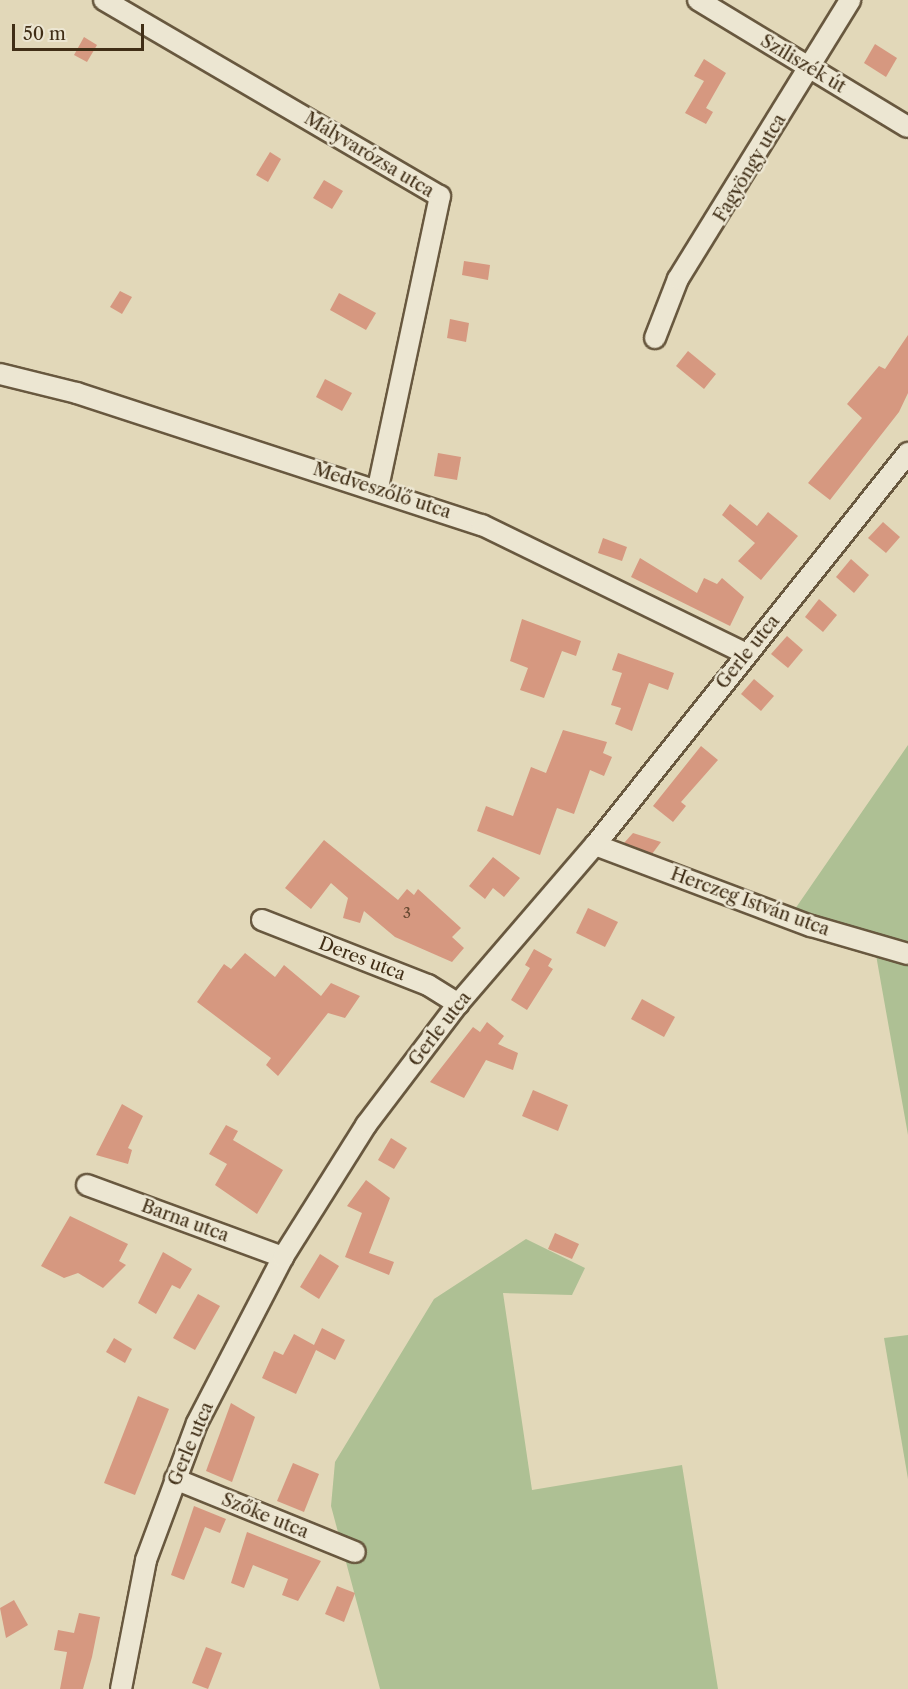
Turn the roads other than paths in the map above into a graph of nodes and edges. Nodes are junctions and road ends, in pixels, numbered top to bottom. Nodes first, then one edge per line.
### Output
1 (104, 0) edge
2 (698, 0) edge
3 (850, 0) edge
4 (810, 68) junction
5 (908, 127) edge
6 (655, 338) dead end
7 (0, 374) edge
8 (908, 453) edge
9 (378, 488) junction
10 (746, 654) junction
11 (595, 845) junction
12 (262, 920) dead end
13 (908, 954) edge
14 (458, 1004) junction
15 (87, 1185) dead end
16 (283, 1257) junction
17 (175, 1479) junction
18 (355, 1552) dead end
19 (121, 1689) edge

1 - 9 street, Mályvarózsa utca
2 - 4 street, Sziliszék út
3 - 4 street, Fagyöngy utca
4 - 5 street, Sziliszék út
4 - 6 street, Fagyöngy utca
7 - 9 street, Medveszőlő utca
8 - 10 street, Gerle utca
9 - 10 street, Medveszőlő utca
10 - 11 street, Gerle utca
11 - 13 street, Herczeg István utca
11 - 14 street, Gerle utca
12 - 14 street, Deres utca
14 - 16 street, Gerle utca
15 - 16 street, Barna utca
16 - 17 street, Gerle utca
17 - 18 street, Szőke utca
17 - 19 street, Gerle utca

